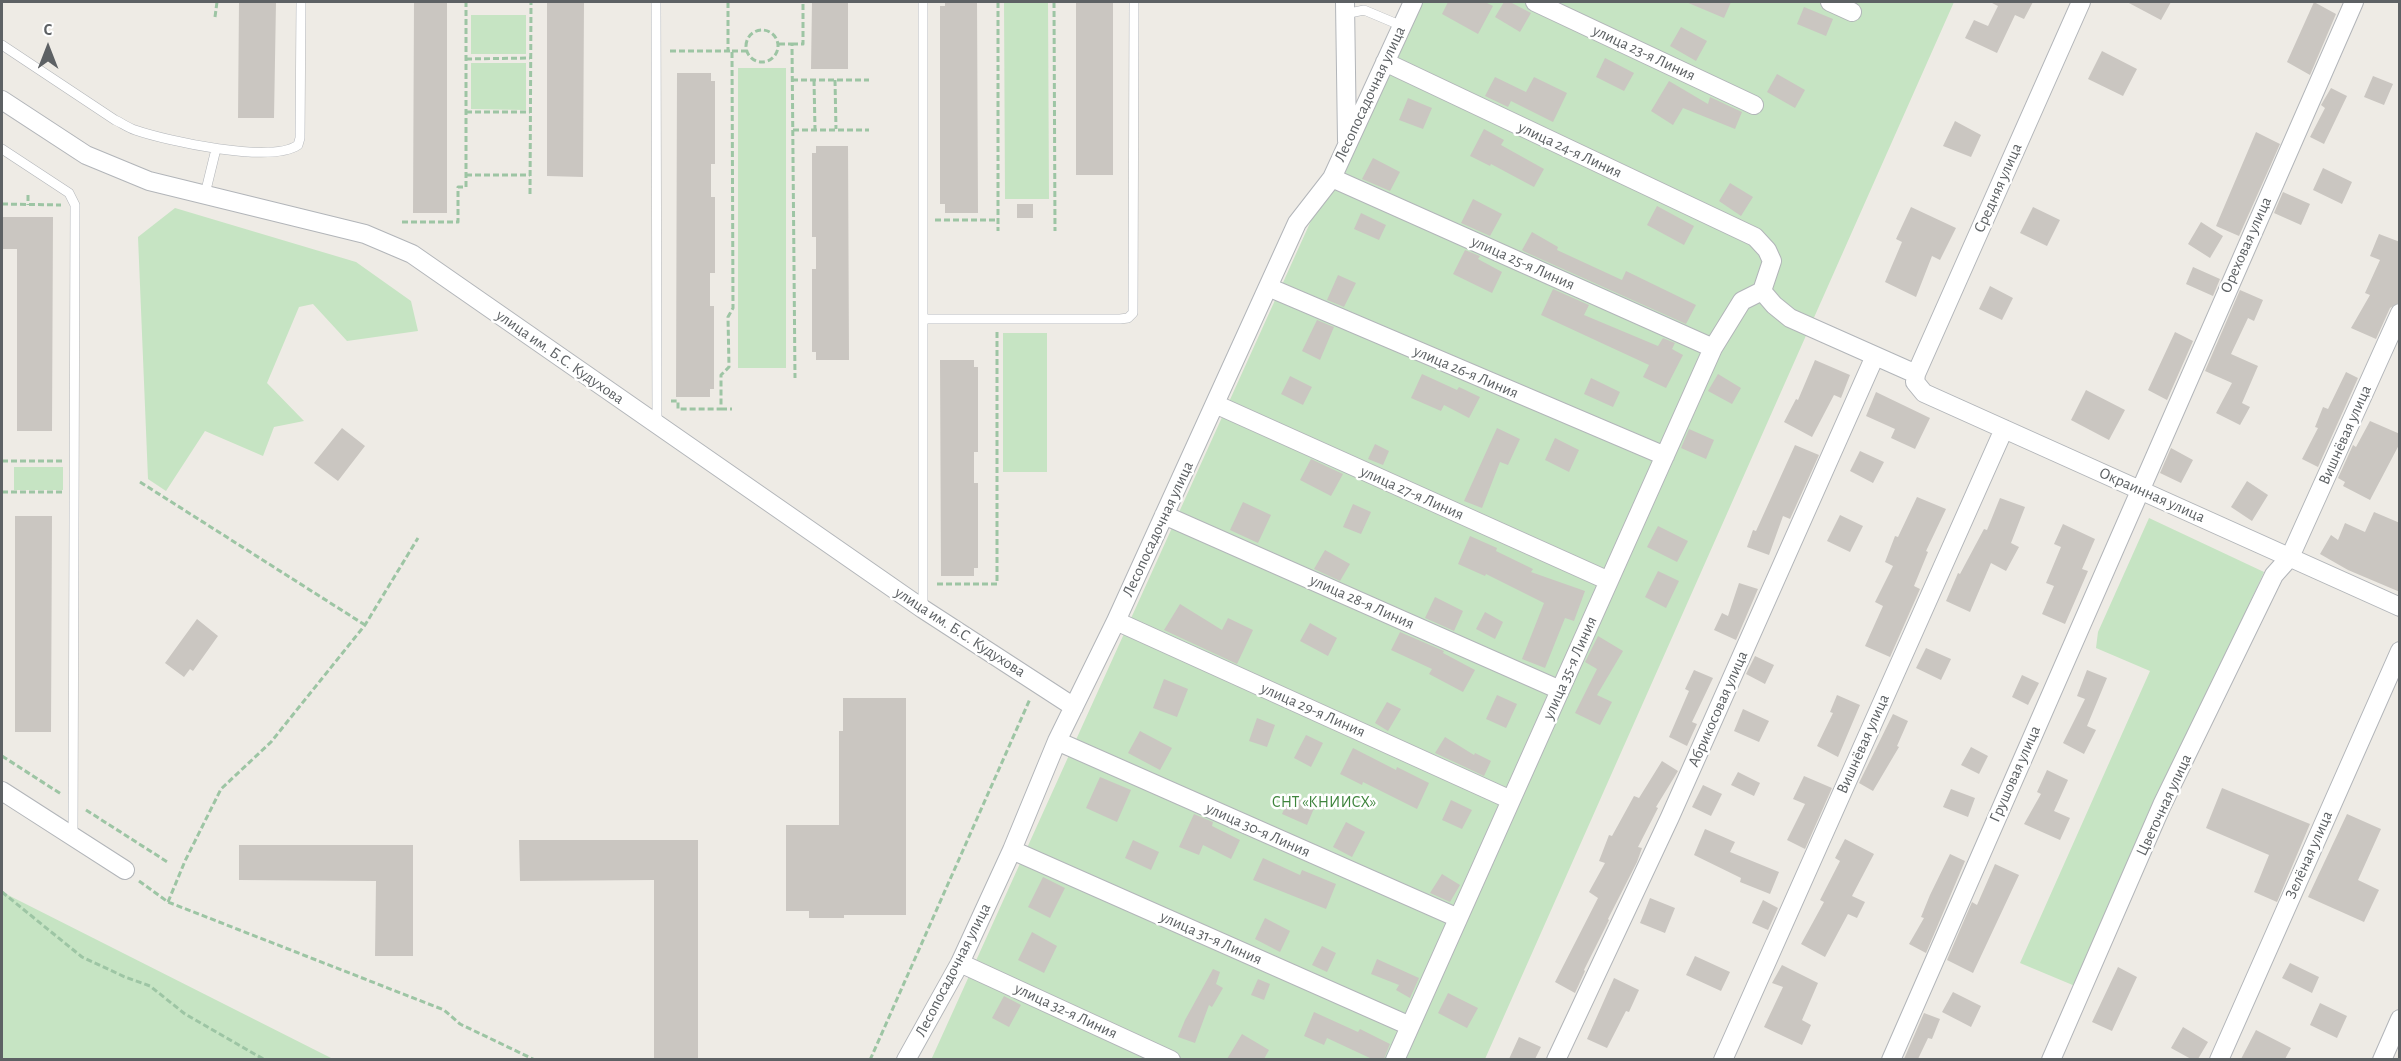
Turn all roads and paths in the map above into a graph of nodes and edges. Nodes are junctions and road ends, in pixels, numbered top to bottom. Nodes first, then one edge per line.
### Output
1 (217, 2) edge
2 (301, 2) edge
3 (466, 2) edge
4 (531, 2) edge
5 (656, 2) edge
6 (728, 2) edge
7 (803, 2) edge
8 (923, 2) edge
9 (998, 2) edge
10 (1054, 2) edge
11 (1134, 2) edge
12 (1413, 2) edge
13 (1535, 2) edge
14 (1830, 2) edge
15 (2081, 2) edge
16 (2354, 2) edge
17 (1345, 8) edge
18 (1852, 12) dead end
19 (215, 17) dead end
20 (1402, 26) junction
21 (779, 44) junction
22 (792, 44) junction
23 (3, 50) edge
24 (669, 51) dead end
25 (730, 51) junction
26 (747, 51) junction
27 (530, 58) junction
28 (466, 59) junction
29 (1385, 62) junction
30 (792, 80) junction
31 (814, 80) junction
32 (835, 80) junction
33 (869, 80) dead end
34 (2, 100) edge
35 (1754, 105) dead end
36 (466, 112) junction
37 (530, 112) junction
38 (792, 130) junction
39 (814, 130) junction
40 (836, 130) junction
41 (869, 130) dead end
42 (1347, 146) junction
43 (2, 149) edge
44 (216, 149) junction
45 (466, 175) junction
46 (530, 176) junction
47 (1332, 178) junction
48 (205, 194) junction
49 (530, 194) dead end
50 (28, 195) dead end
51 (2, 204) edge
52 (28, 204) junction
53 (75, 204) junction
54 (933, 220) dead end
55 (998, 220) junction
56 (402, 222) dead end
57 (998, 231) dead end
58 (1054, 231) dead end
59 (1268, 287) junction
60 (1762, 291) junction
61 (2400, 313) edge
62 (923, 320) junction
63 (997, 320) junction
64 (1713, 348) junction
65 (1875, 356) junction
66 (1916, 374) junction
67 (795, 378) dead end
68 (657, 401) junction
69 (1215, 404) junction
70 (721, 409) junction
71 (732, 409) dead end
72 (657, 424) junction
73 (2004, 429) junction
74 (1665, 456) junction
75 (2, 461) edge
76 (74, 461) junction
77 (140, 482) dead end
78 (2139, 489) junction
79 (2, 492) edge
80 (74, 492) junction
81 (1164, 515) junction
82 (418, 538) dead end
83 (2290, 557) junction
84 (1609, 581) junction
85 (931, 584) dead end
86 (2400, 607) edge
87 (924, 609) junction
88 (1116, 621) junction
89 (366, 625) junction
90 (2400, 651) edge
91 (1037, 683) junction
92 (1560, 690) junction
93 (1074, 707) junction
94 (1058, 741) junction
95 (2, 791) edge
96 (1511, 800) junction
97 (73, 837) junction
98 (1012, 850) junction
99 (125, 870) joint
100 (2, 892) edge
101 (168, 902) junction
102 (1458, 918) junction
103 (960, 963) junction
104 (2400, 1019) edge
105 (1410, 1026) junction
106 (265, 1059) edge
107 (535, 1059) edge
108 (870, 1059) edge
109 (906, 1059) edge
110 (1171, 1059) edge
111 (1395, 1059) edge
112 (1556, 1059) edge
113 (1723, 1059) edge
114 (1891, 1059) edge
115 (2051, 1059) edge
116 (2219, 1059) edge
117 (2382, 1059) edge

1 - 19 path
2 - 44 lane
3 - 28 path
4 - 27 path
5 - 68 lane
6 - 25 path
7 - 22 path
8 - 62 lane
9 - 55 path
10 - 58 path
11 - 63 lane
12 - 20 street, Лесопосадочная улица
13 - 35 street, улица 23-я Линия
14 - 18 street
15 - 66 street, Средняя улица
16 - 78 street, Ореховая улица
17 - 20 lane
17 - 42 street
20 - 29 street, Лесопосадочная улица
21 - 22 path
21 - 26 path
21 - 26 path
22 - 30 path
23 - 44 lane
24 - 25 path
25 - 26 path
25 - 70 path
27 - 28 path
27 - 37 path
28 - 36 path
29 - 42 street, Лесопосадочная улица
29 - 60 street, улица 24-я Линия
30 - 31 path
30 - 38 path
31 - 32 path
31 - 39 path
32 - 33 path
32 - 40 path
34 - 48 street, улица им. Б.С. Кудухова
36 - 37 path
36 - 45 path
37 - 46 path
38 - 39 path
38 - 67 path
39 - 40 path
40 - 41 path
42 - 47 street, Лесопосадочная улица
43 - 53 lane
44 - 48 lane
45 - 46 path
45 - 56 path
46 - 49 path
47 - 59 street, Лесопосадочная улица
47 - 64 street, улица 25-я Линия
48 - 72 street, улица им. Б.С. Кудухова
50 - 52 path
51 - 52 path
52 - 53 path
53 - 76 lane
54 - 55 path
55 - 57 path
59 - 69 street, Лесопосадочная улица
59 - 74 street, улица 26-я Линия
60 - 64 street, улица 35-я Линия
60 - 65 street
61 - 83 street, Вишнёвая улица
62 - 63 lane
62 - 87 lane
63 - 85 path
64 - 74 street, улица 35-я Линия
65 - 66 street
65 - 112 street, Абрикосовая улица
66 - 73 street, Окраинная улица
68 - 70 path
68 - 72 lane
69 - 81 street, Лесопосадочная улица
69 - 84 street, улица 27-я Линия
70 - 71 path
72 - 87 street, улица им. Б.С. Кудухова
73 - 78 street, Окраинная улица
73 - 113 street, Вишнёвая улица
74 - 84 street, улица 35-я Линия
75 - 76 path
76 - 80 lane
77 - 89 path
78 - 83 street, Окраинная улица
78 - 114 street, Грушовая улица
79 - 80 path
80 - 97 lane
81 - 88 street, Лесопосадочная улица
81 - 92 street, улица 28-я Линия
82 - 89 path
83 - 86 street, Окраинная улица
83 - 115 street, Цветочная улица
84 - 92 street, улица 35-я Линия
87 - 91 street, улица им. Б.С. Кудухова
88 - 93 street, Лесопосадочная улица
88 - 96 street, улица 29-я Линия
89 - 101 path
90 - 116 street, Зелёная улица
91 - 93 street, улица им. Б.С. Кудухова
91 - 108 path
92 - 96 street, улица 35-я Линия
93 - 94 street, Лесопосадочная улица
94 - 98 street, Лесопосадочная улица
94 - 102 street, улица 30-я Линия
95 - 97 street
96 - 102 street, улица 35-я Линия
97 - 99 street
98 - 103 street, Лесопосадочная улица
98 - 105 street, улица 31-я Линия
99 - 101 path
100 - 106 path
101 - 107 path
102 - 105 street, улица 35-я Линия
103 - 109 street, Лесопосадочная улица
103 - 110 street, улица 32-я Линия
104 - 117 street
105 - 111 street, улица 35-я Линия

